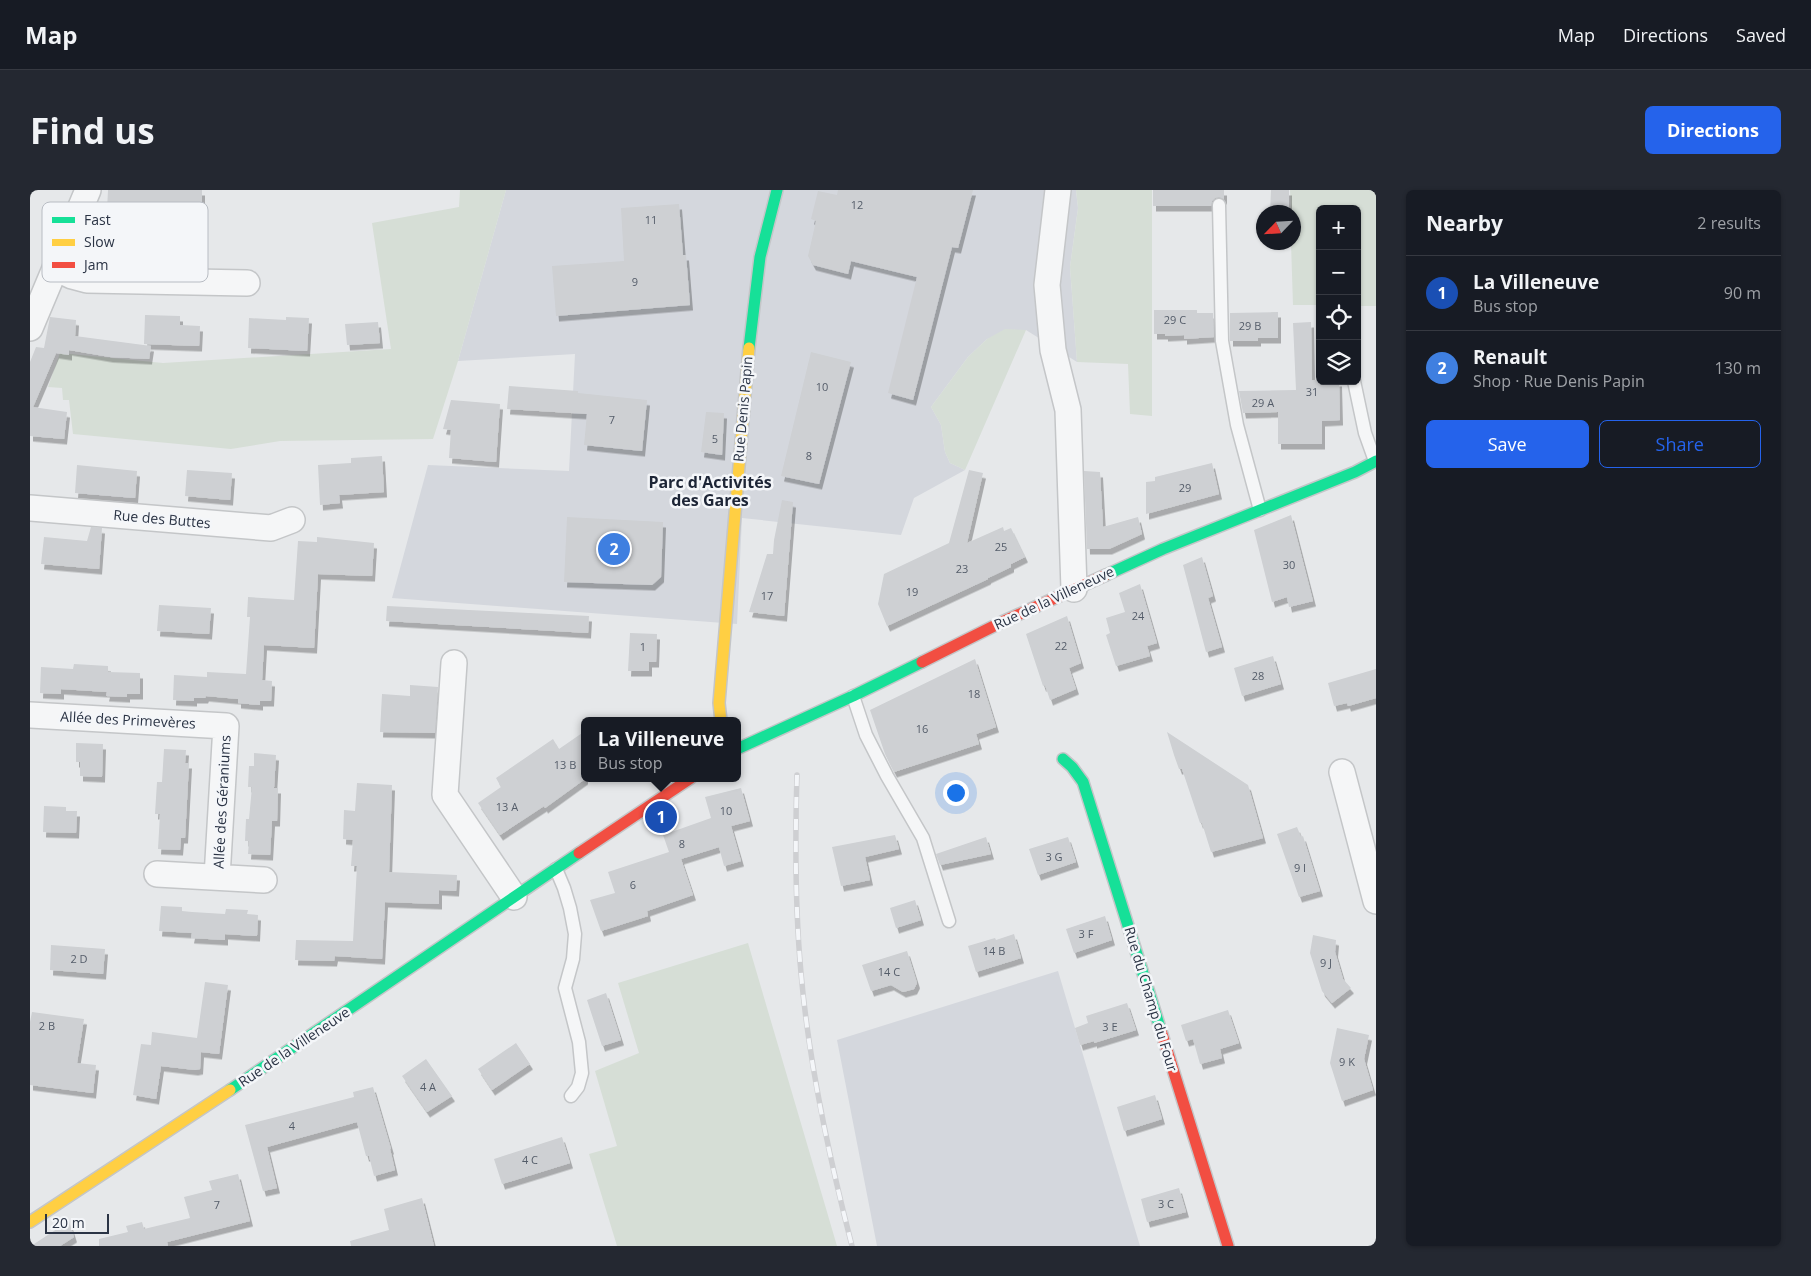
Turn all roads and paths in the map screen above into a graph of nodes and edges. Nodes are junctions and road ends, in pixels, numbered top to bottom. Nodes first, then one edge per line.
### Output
1 (88, 190) edge
2 (778, 190) edge
3 (1058, 190) edge
4 (83, 202) edge
5 (1219, 205) dead end
6 (49, 282) edge
7 (194, 282) edge
8 (247, 283) dead end
9 (30, 328) edge
10 (1355, 385) edge
11 (1375, 461) edge
12 (30, 508) edge
13 (1260, 510) junction
14 (292, 520) dead end
15 (1074, 589) junction
16 (454, 663) dead end
17 (852, 696) junction
18 (30, 715) edge
19 (720, 717) edge
20 (226, 726) joint
21 (741, 747) edge
22 (1063, 759) dead end
23 (1342, 772) dead end
24 (684, 782) edge
25 (556, 869) junction
26 (157, 874) dead end
27 (217, 877) junction
28 (264, 880) dead end
29 (514, 897) junction
30 (1376, 901) edge
31 (948, 922) dead end
32 (570, 1096) dead end
33 (30, 1222) edge
34 (1228, 1246) edge

1 - 4 street
2 - 19 main road, Rue Denis Papin
3 - 15 street
5 - 13 lane
6 - 9 street
7 - 8 street
10 - 11 lane
11 - 13 main road, Rue de la Villeneuve
12 - 14 street, Rue des Buttes
13 - 15 main road, Rue de la Villeneuve
15 - 17 main road, Rue de la Villeneuve
16 - 29 street
17 - 21 main road, Rue de la Villeneuve
17 - 31 lane
18 - 20 street, Allée des Primevères
20 - 27 street, Allée des Géraniums
22 - 34 main road, Rue du Champ du Four
23 - 30 street
24 - 25 main road, Rue de la Villeneuve
25 - 29 main road, Rue de la Villeneuve
25 - 32 lane
26 - 27 street, Allée des Géraniums
27 - 28 street, Allée des Géraniums
29 - 33 main road, Rue de la Villeneuve

